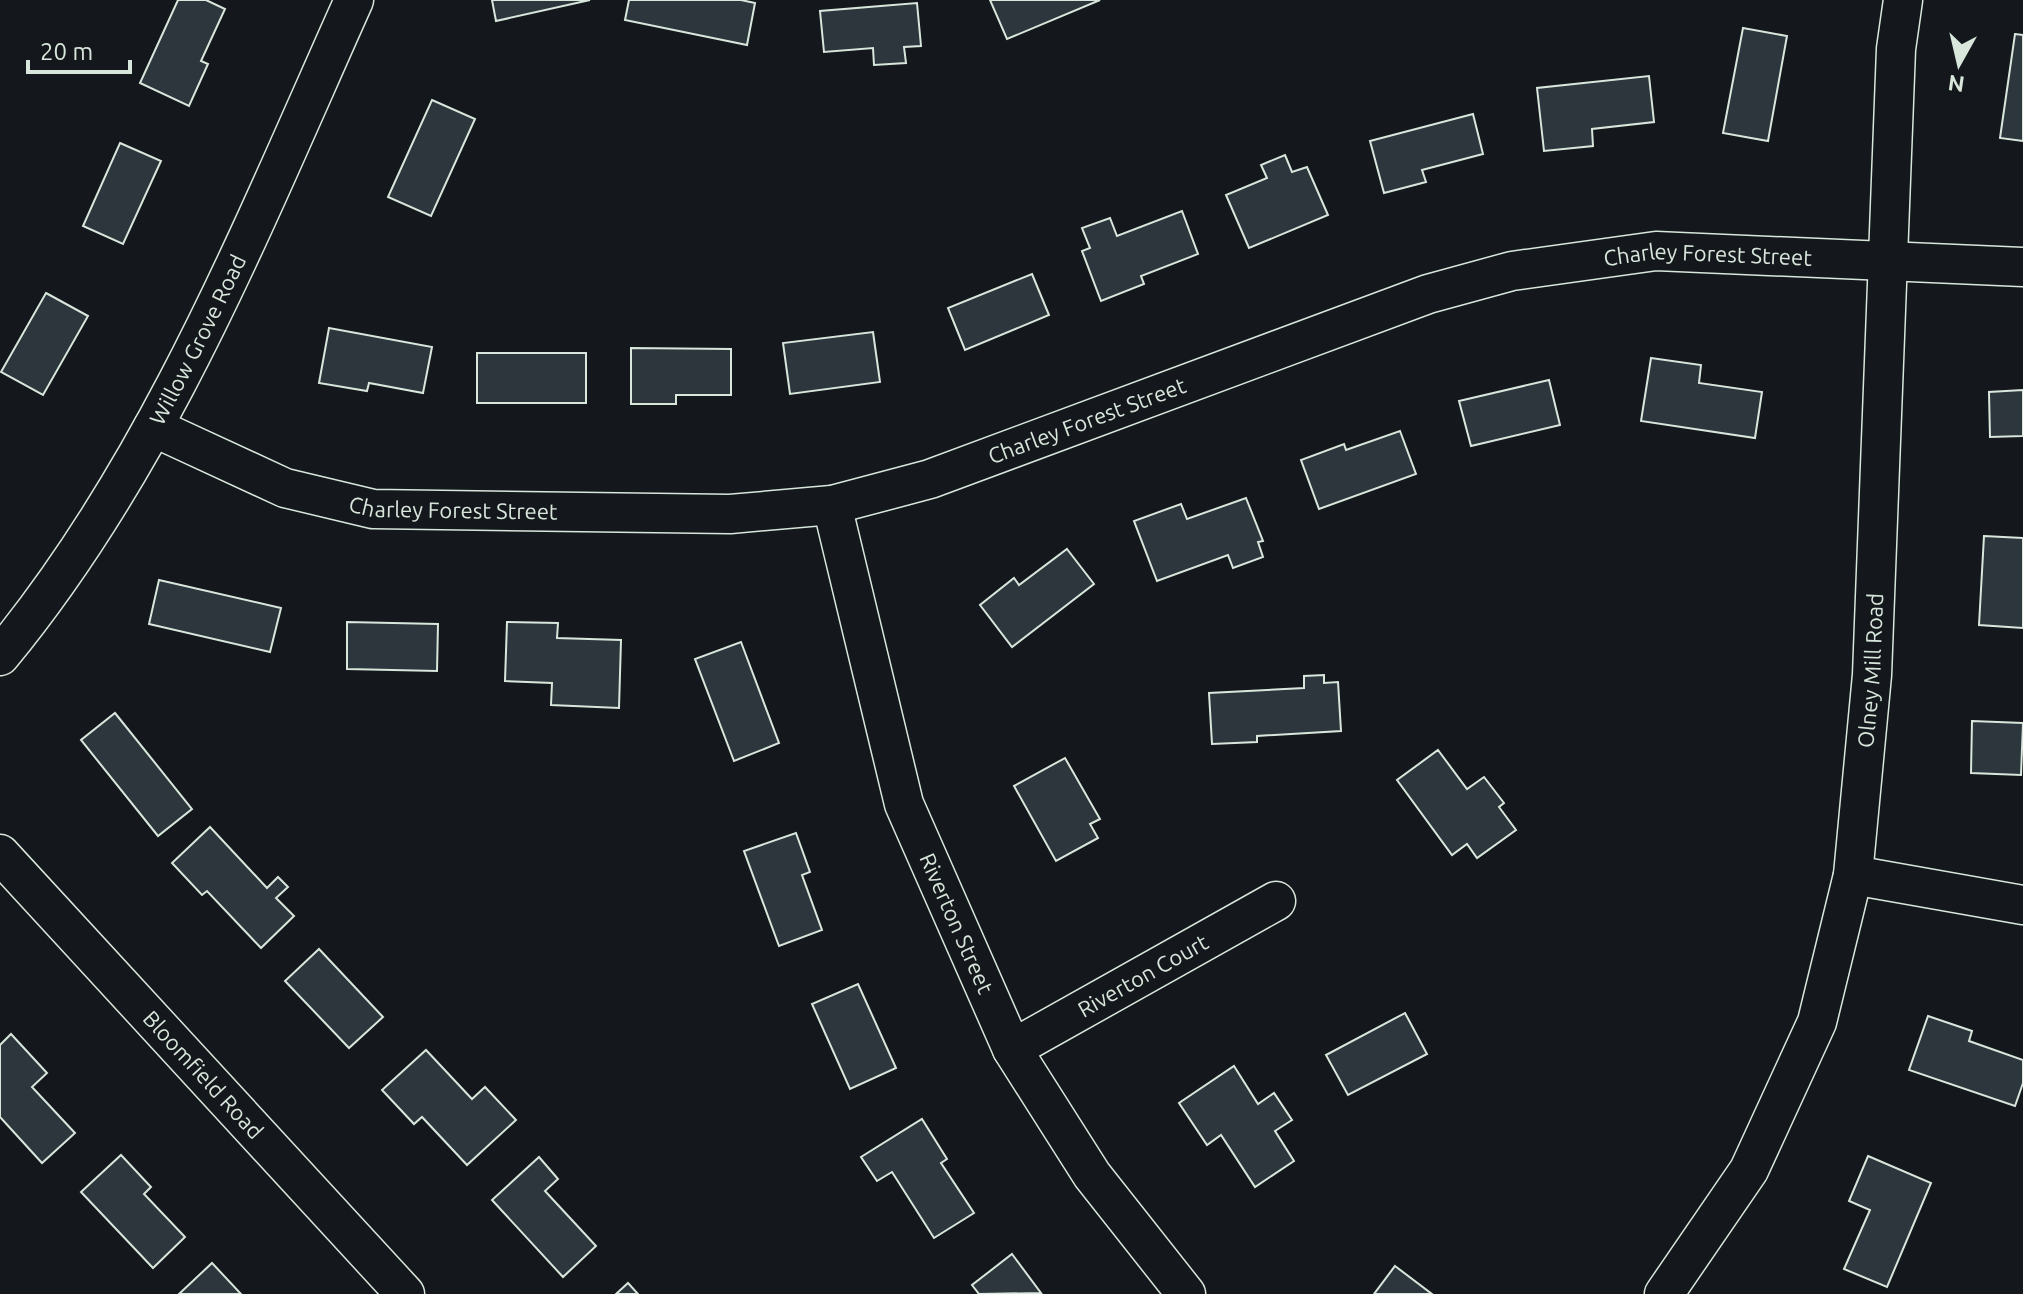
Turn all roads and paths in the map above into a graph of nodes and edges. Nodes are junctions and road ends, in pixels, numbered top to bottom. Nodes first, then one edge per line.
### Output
1 (354, 0) edge
2 (1903, 0) edge
3 (1890, 260) junction
4 (2023, 267) edge
5 (153, 427) junction
6 (832, 505) junction
7 (0, 656) edge
8 (0, 854) edge
9 (1853, 875) junction
10 (1276, 901) dead end
11 (2023, 905) edge
12 (1012, 1049) junction
13 (405, 1294) edge
14 (1186, 1294) edge
15 (1664, 1294) edge

1 - 5 street, Willow Grove Road
2 - 3 street, Olney Mill Road
3 - 4 street, Charley Forest Street
3 - 6 street, Charley Forest Street
3 - 9 street, Olney Mill Road
5 - 6 street, Charley Forest Street
5 - 7 street, Willow Grove Road
6 - 12 street, Riverton Street
8 - 13 street, Bloomfield Road
9 - 11 street
9 - 15 street, Olney Mill Road
10 - 12 street, Riverton Court
12 - 14 street, Riverton Street

